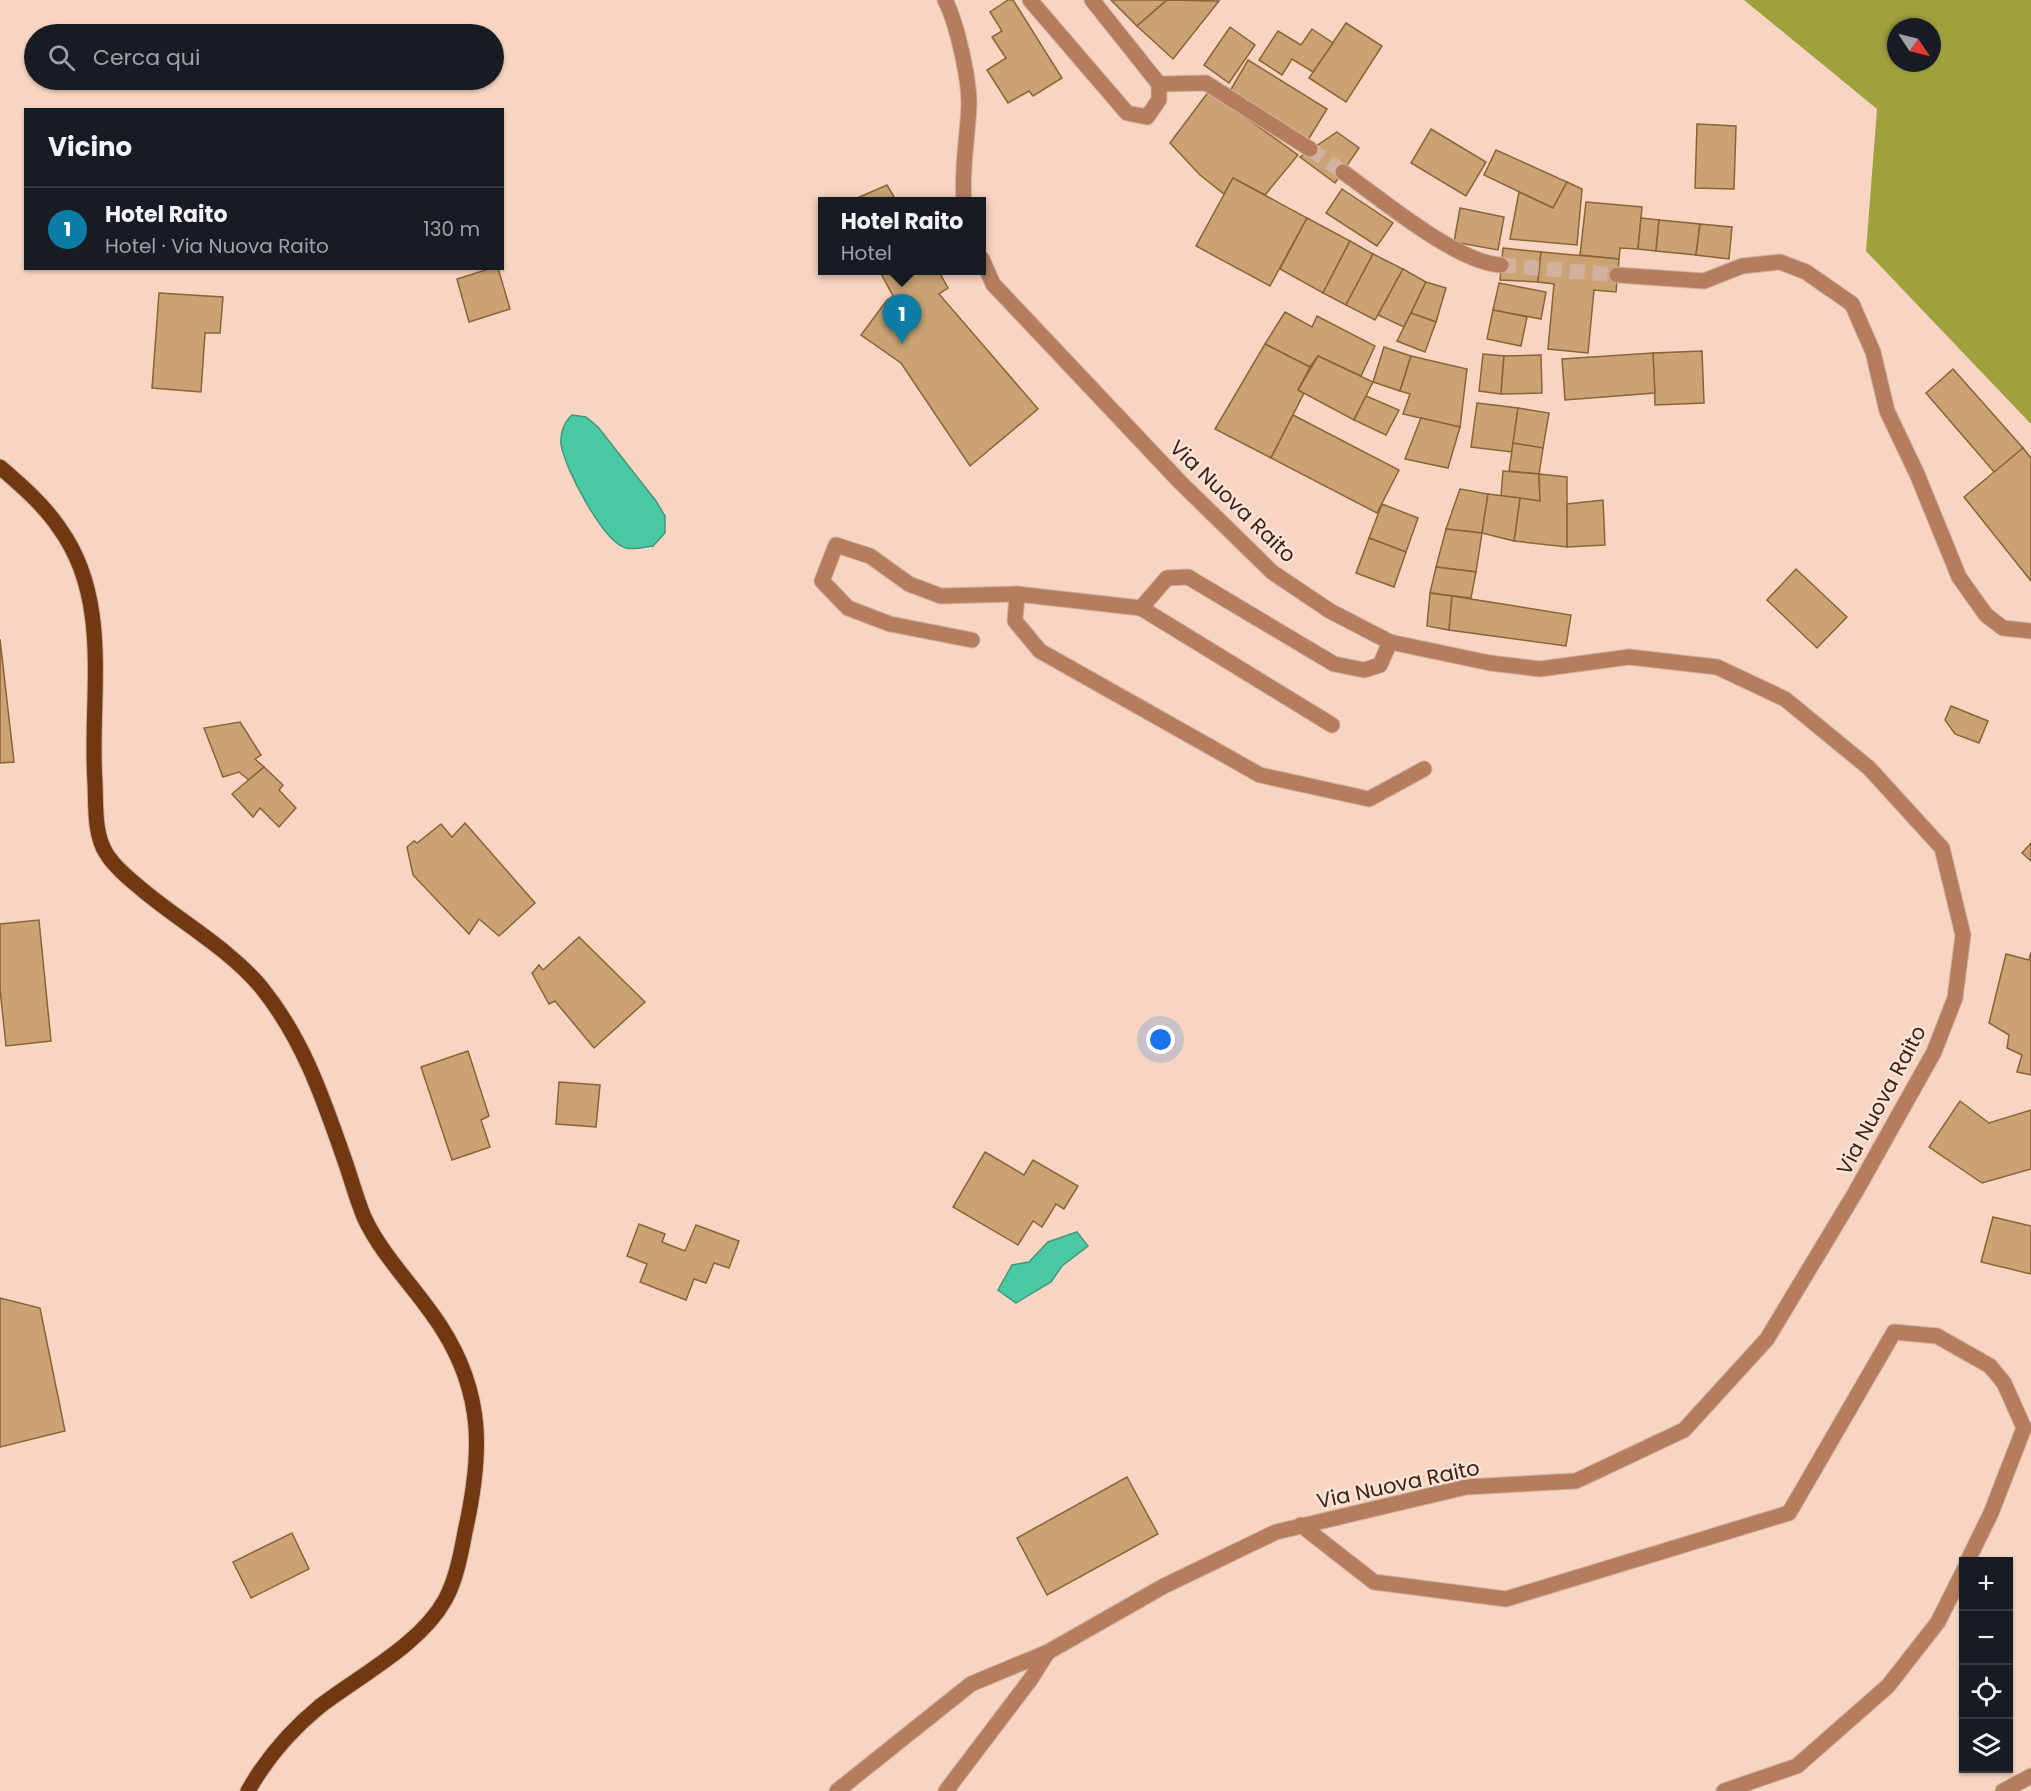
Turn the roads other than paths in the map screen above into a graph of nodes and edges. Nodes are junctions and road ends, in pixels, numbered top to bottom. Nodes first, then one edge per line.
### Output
1 (945, 0) edge
2 (1030, 0) edge
3 (1092, 0) edge
4 (1159, 84) junction
5 (1310, 149) tunnel mouth
6 (1343, 172) tunnel mouth
7 (964, 197) edge
8 (1501, 265) tunnel mouth
9 (986, 269) edge
10 (1617, 275) tunnel mouth
11 (0, 467) edge
12 (1017, 594) junction
13 (1141, 608) junction
14 (2031, 631) edge
15 (972, 640) dead end
16 (1390, 642) junction
17 (1332, 725) dead end
18 (1424, 769) dead end
19 (1301, 1525) junction
20 (1970, 1557) edge
21 (1959, 1580) edge
22 (1048, 1652) junction
23 (2031, 1776) edge
24 (248, 1791) edge
25 (837, 1791) edge
26 (946, 1791) edge
27 (1725, 1791) edge
28 (2003, 1791) edge

1 - 7 street
2 - 4 street
3 - 4 street
4 - 5 street
6 - 8 street
9 - 16 street, Via Nuova Raito
10 - 14 street
11 - 24 main road
12 - 13 street
12 - 15 street
12 - 18 street
13 - 16 street
13 - 17 street
16 - 19 street, Via Nuova Raito
19 - 20 street
19 - 22 street, Via Nuova Raito
21 - 27 street
22 - 25 street, Via Nuova Raito
22 - 26 street
23 - 28 street

